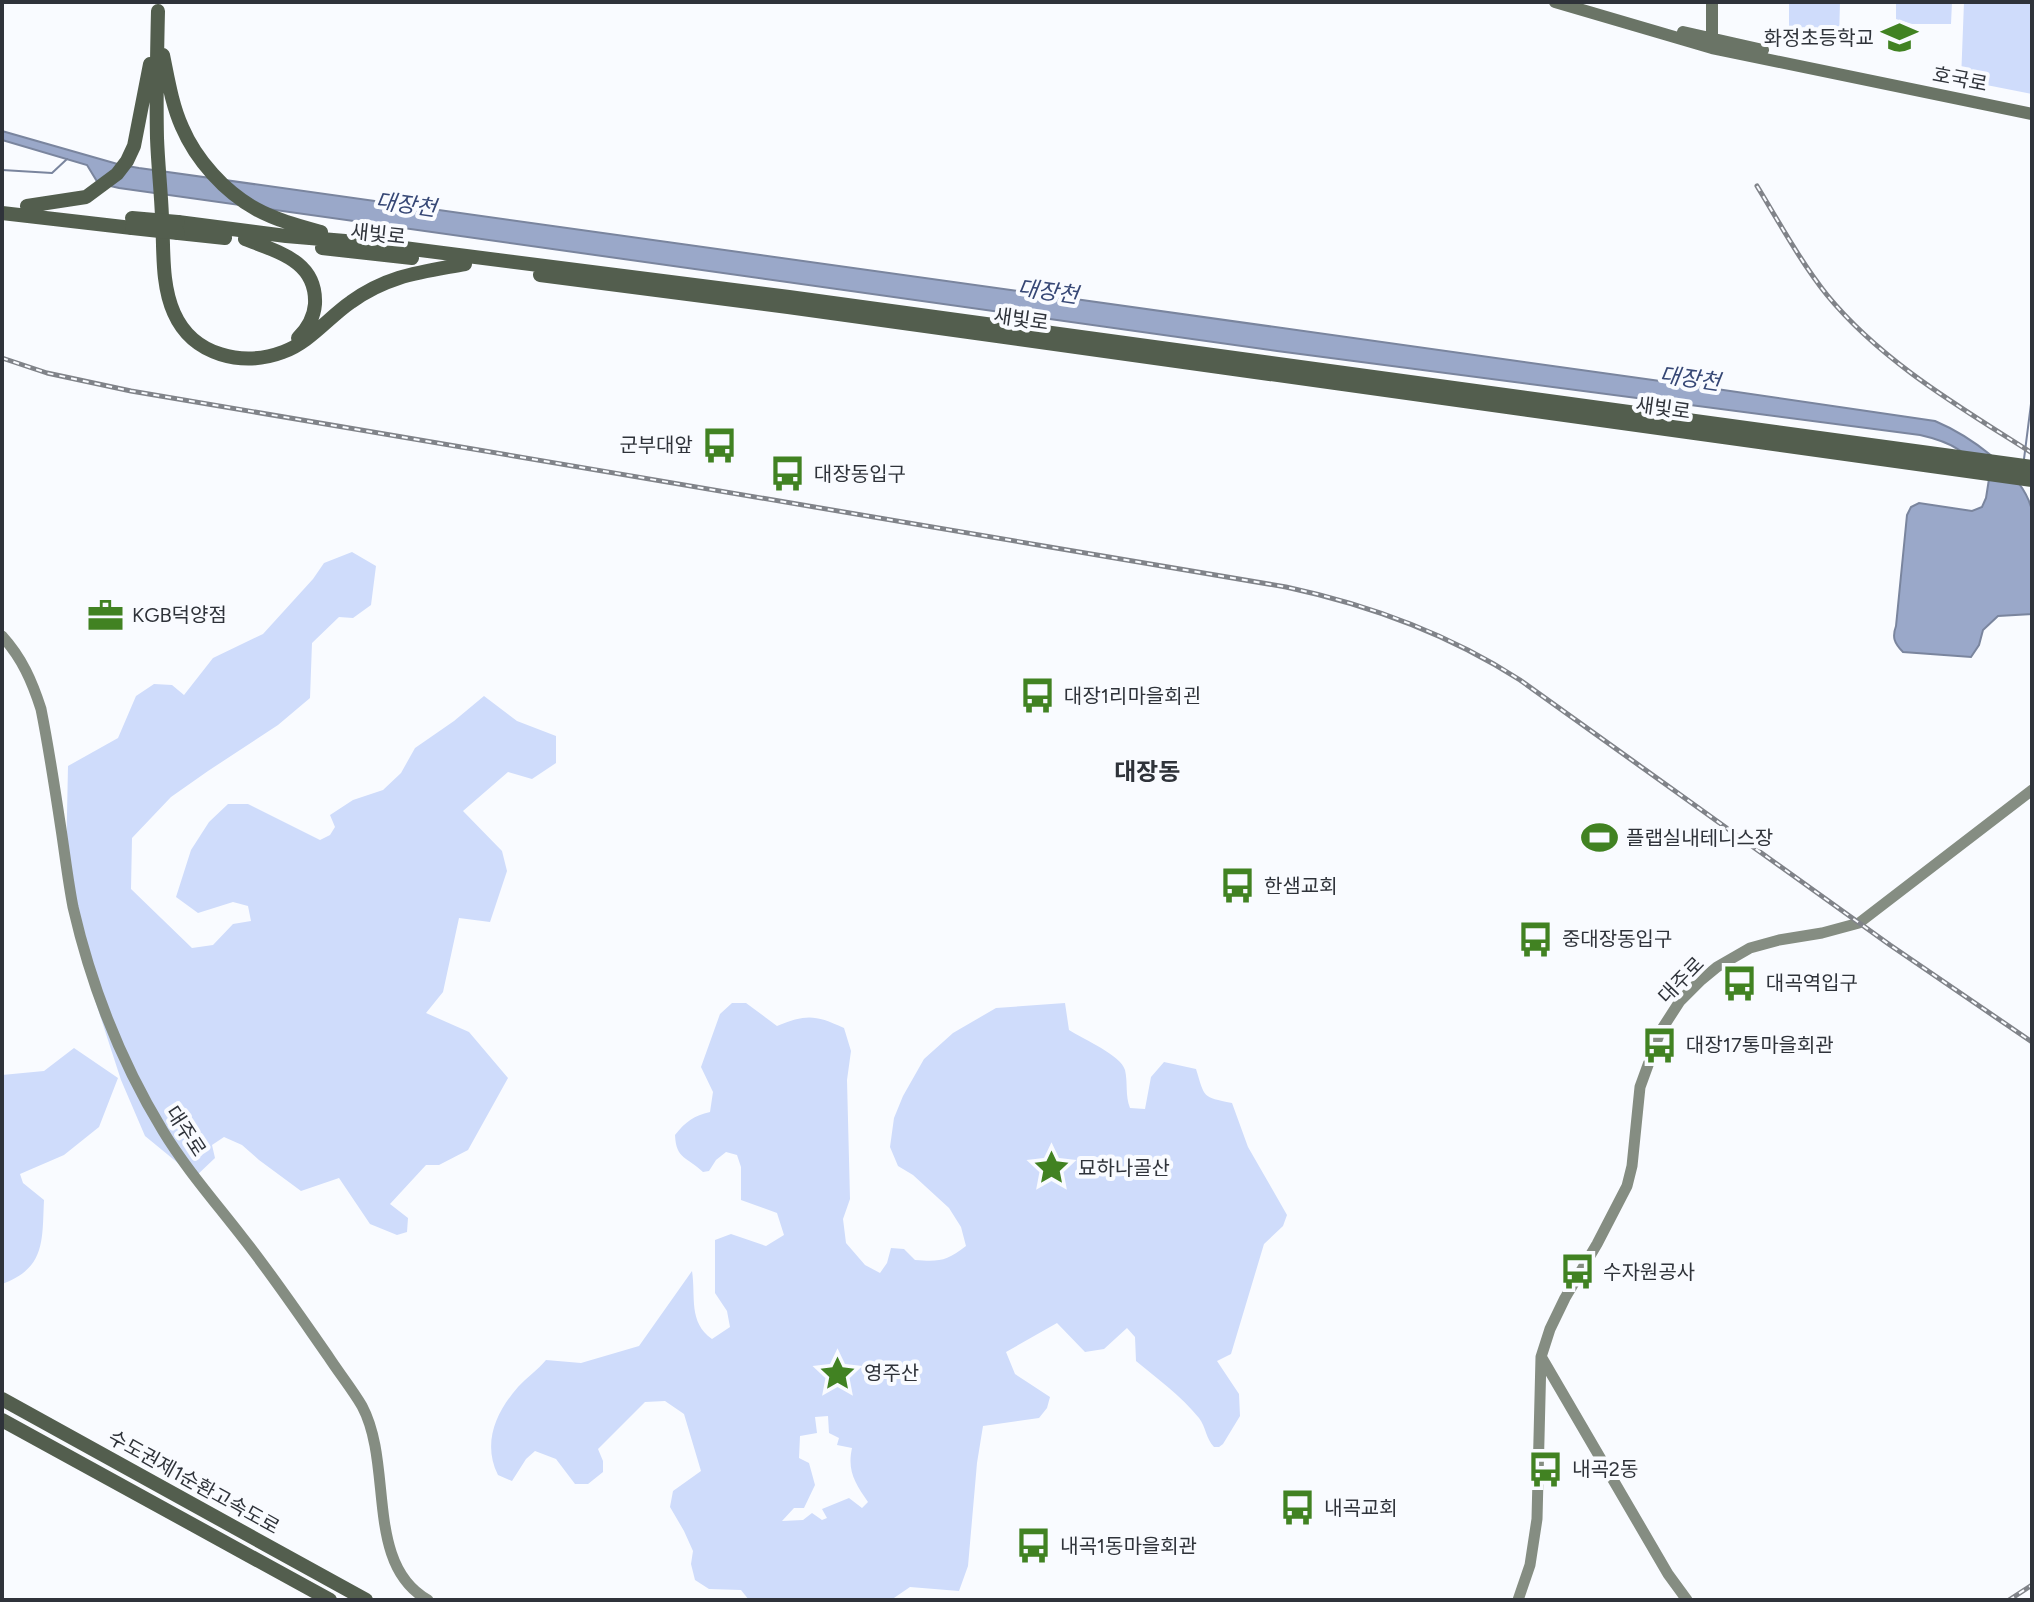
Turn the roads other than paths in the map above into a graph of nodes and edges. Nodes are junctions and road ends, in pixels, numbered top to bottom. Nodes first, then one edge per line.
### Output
1 (1555, 2) edge
2 (1582, 2) edge
3 (1712, 2) edge
4 (161, 5) edge
5 (1712, 43) junction
6 (162, 51) junction
7 (2032, 108) edge
8 (2032, 114) edge
9 (160, 139) junction
10 (2, 204) edge
11 (27, 206) junction
12 (2, 213) edge
13 (171, 222) junction
14 (132, 223) junction
15 (245, 239) junction
16 (357, 242) junction
17 (465, 264) junction
18 (688, 289) junction
19 (789, 302) junction
20 (2032, 467) edge
21 (2032, 480) edge
22 (2, 636) edge
23 (2032, 790) edge
24 (1541, 1357) junction
25 (2, 1399) edge
26 (2, 1420) edge
27 (330, 1600) edge
28 (366, 1600) edge
29 (428, 1600) edge
30 (1518, 1600) edge
31 (1687, 1600) edge

1 - 5 main road, 호국로
2 - 5 main road, 호국로
3 - 5 main road
4 - 6 highway
4 - 9 highway
4 - 11 highway
5 - 7 main road, 호국로
5 - 8 main road, 호국로
6 - 9 highway
6 - 16 highway
9 - 13 highway
10 - 11 highway, 새빛로
11 - 14 highway, 새빛로
12 - 14 highway, 새빛로
13 - 14 highway, 새빛로, bridge
13 - 15 highway, 새빛로
13 - 15 highway
13 - 16 highway, 새빛로
13 - 17 highway
15 - 17 highway, 새빛로
16 - 18 highway, 새빛로
17 - 18 highway, 새빛로
18 - 19 highway, 새빛로
19 - 20 highway, 새빛로
19 - 21 highway, 새빛로
22 - 29 street, 대주로
23 - 24 street, 대주로
24 - 30 street, 대주로
24 - 31 street
25 - 28 highway, 수도권제1순환고속도로
26 - 27 highway, 수도권제1순환고속도로

